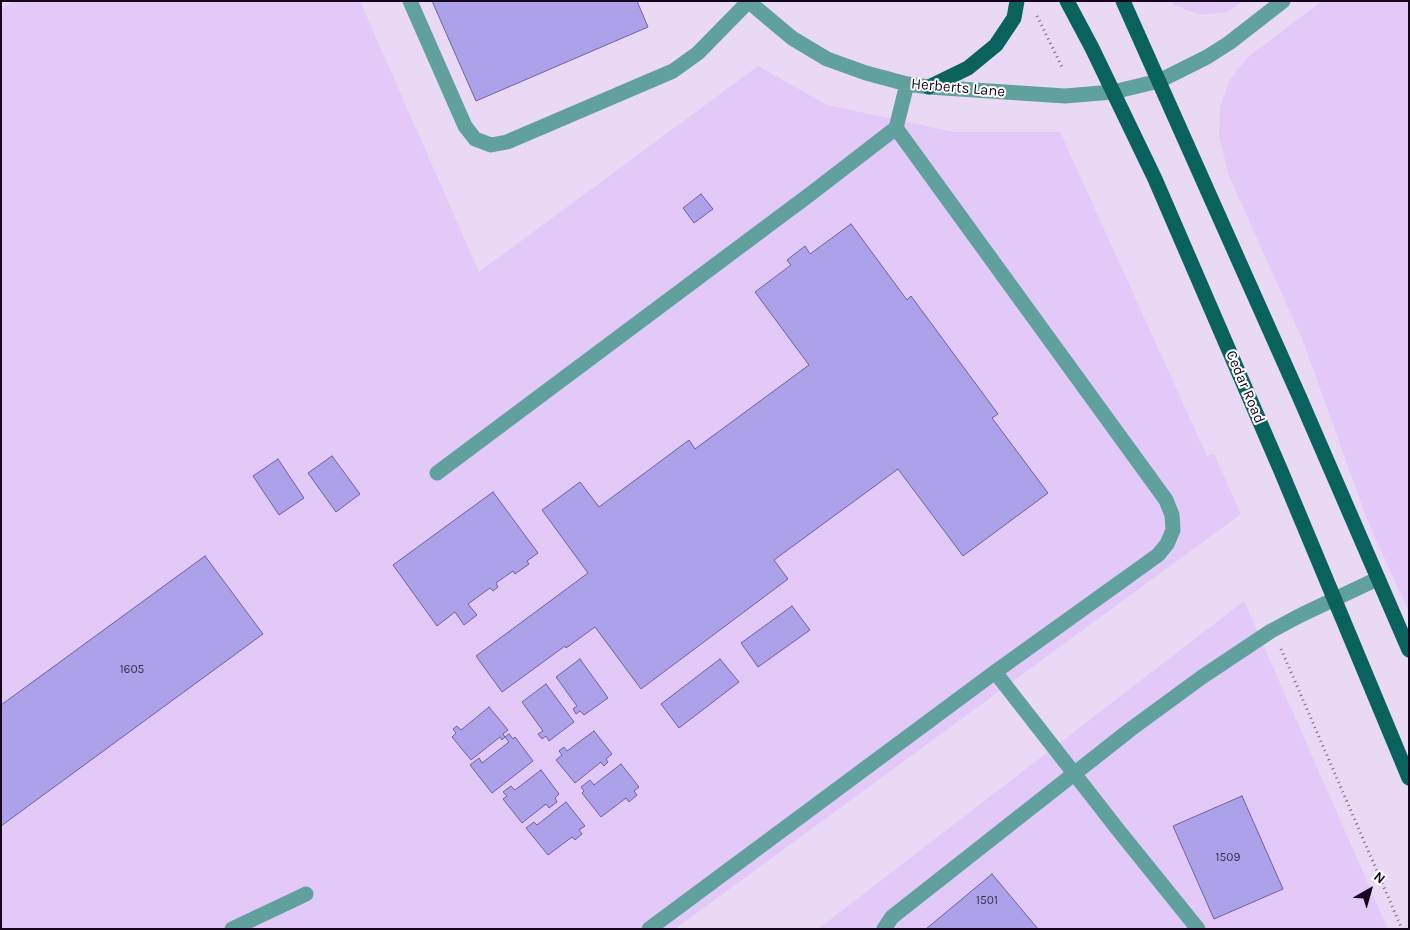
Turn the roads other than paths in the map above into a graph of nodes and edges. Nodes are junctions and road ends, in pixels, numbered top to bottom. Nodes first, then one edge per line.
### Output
1 (410, 1) edge
2 (748, 1) edge
3 (1017, 1) edge
4 (1067, 1) edge
5 (1123, 1) edge
6 (1283, 1) edge
7 (1159, 81) junction
8 (907, 84) junction
9 (929, 87) junction
10 (1112, 92) junction
11 (896, 128) junction
12 (437, 473) dead end
13 (1377, 579) junction
14 (1334, 599) junction
15 (1409, 650) edge
16 (995, 672) junction
17 (1074, 774) junction
18 (1409, 778) edge
19 (306, 894) dead end
20 (232, 929) edge
21 (648, 929) edge
22 (884, 929) edge
23 (1198, 929) edge

1 - 2 street
2 - 8 street, Herberts Lane
3 - 9 main road
4 - 10 main road, Cedar Road
5 - 7 main road
6 - 7 street, Herberts Lane
7 - 10 street, Herberts Lane
7 - 13 main road
8 - 9 street, Herberts Lane
8 - 11 street
9 - 10 street, Herberts Lane
10 - 14 main road, Cedar Road
11 - 12 street
11 - 16 street
13 - 14 street
13 - 15 main road
14 - 17 street
14 - 18 main road, Cedar Road
16 - 17 street
16 - 21 street
17 - 22 street
17 - 23 street
19 - 20 street

